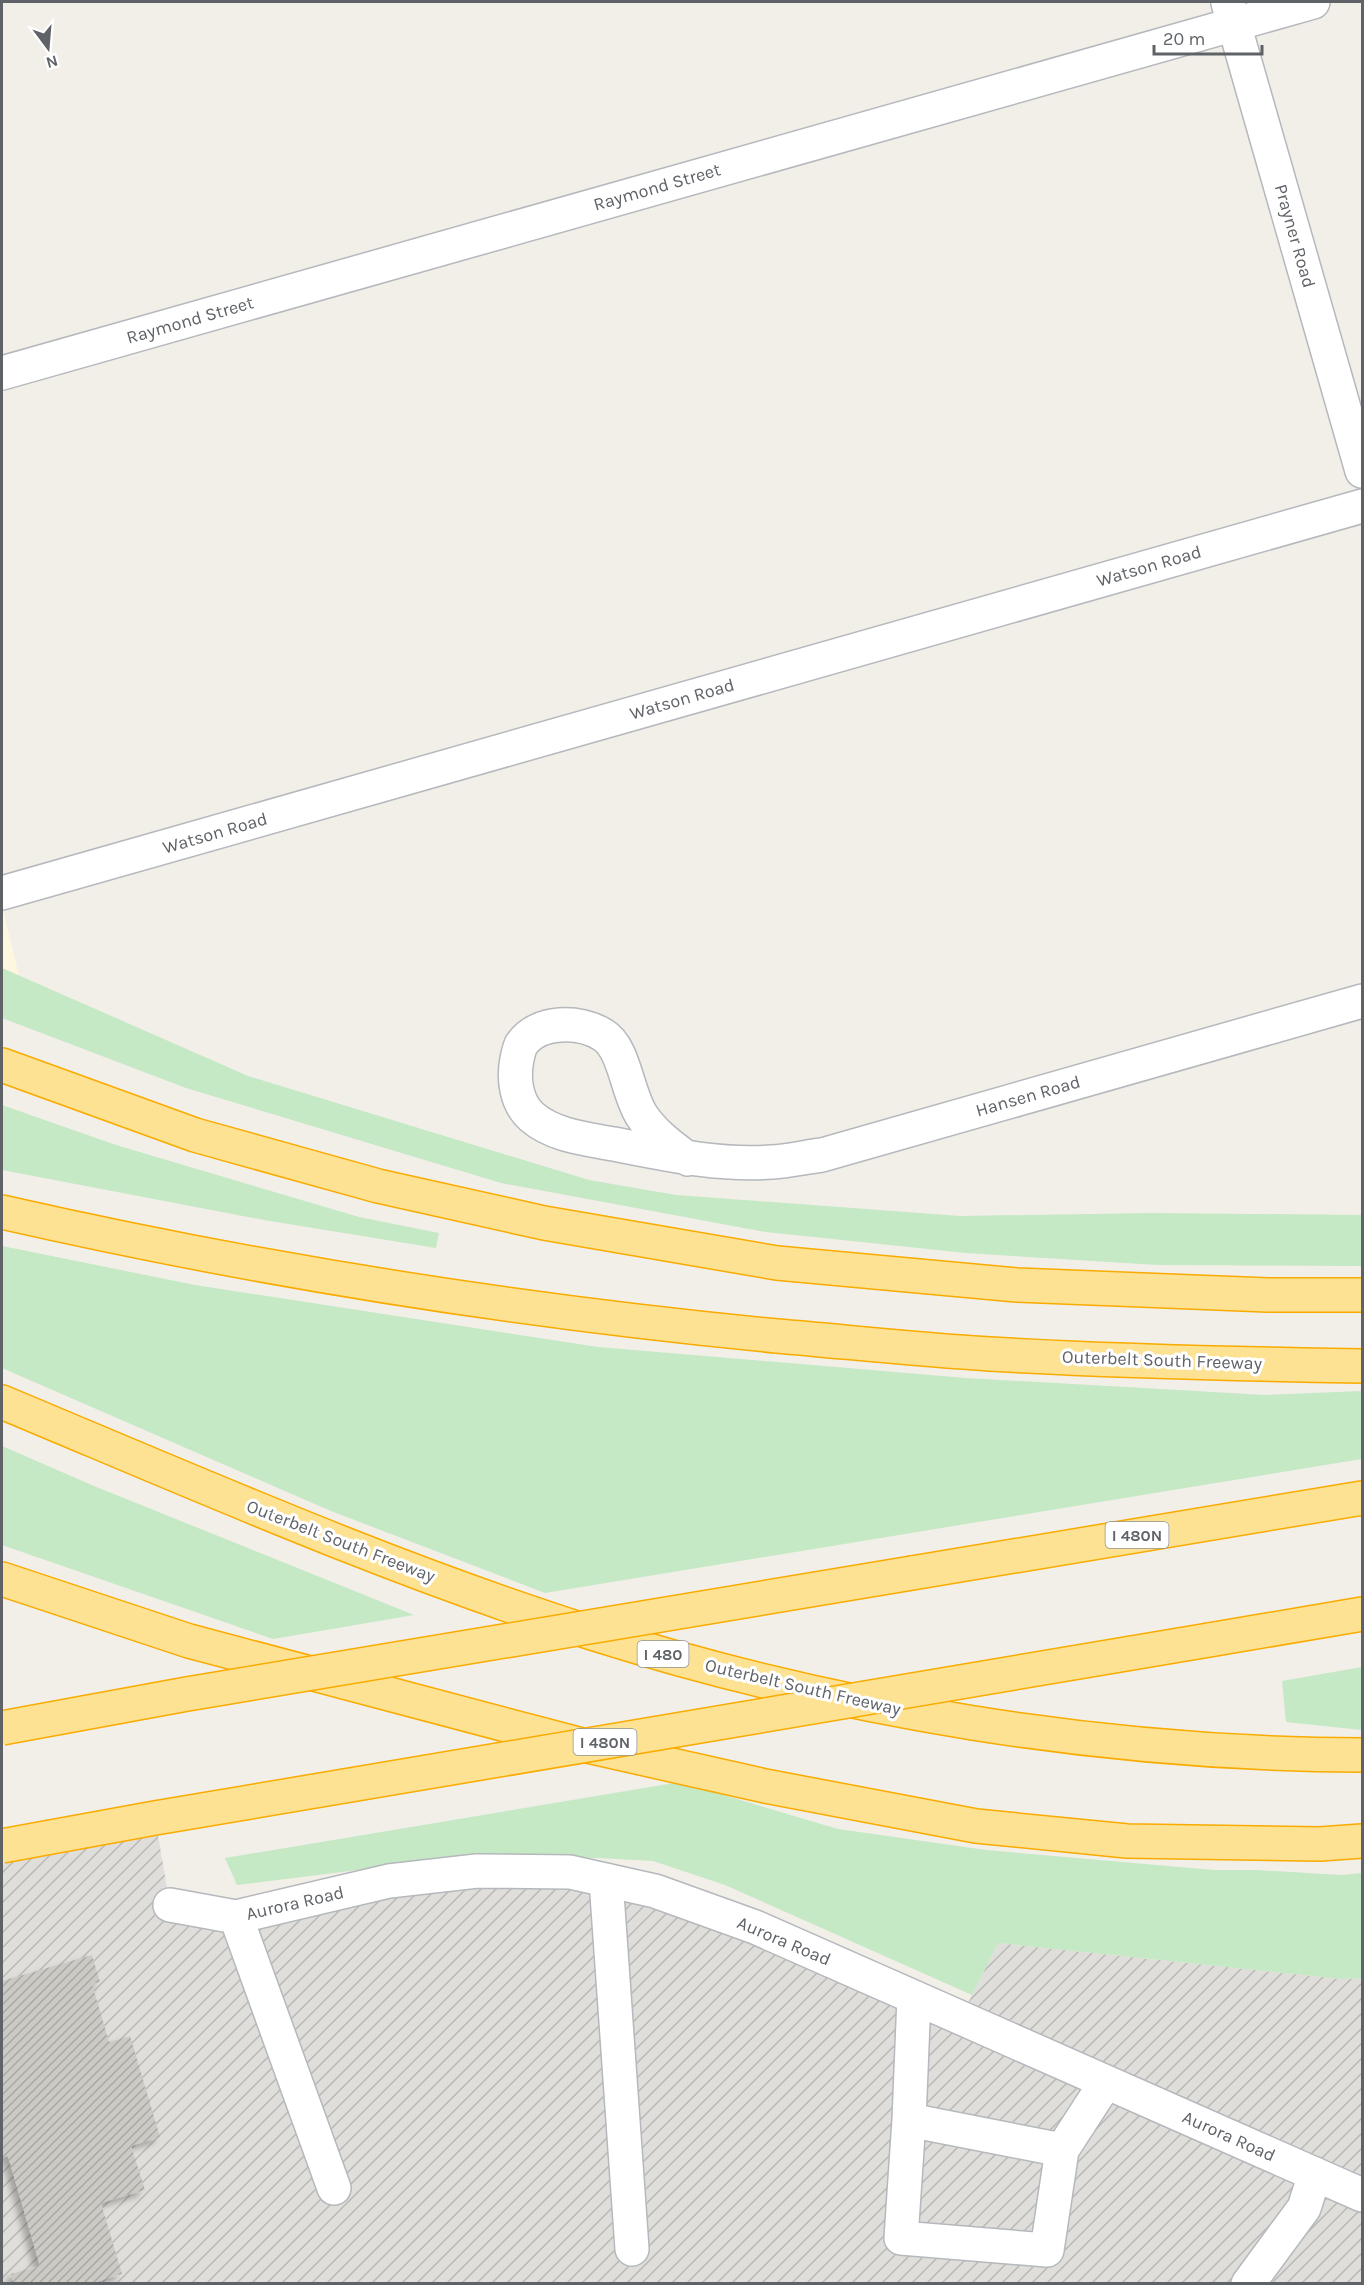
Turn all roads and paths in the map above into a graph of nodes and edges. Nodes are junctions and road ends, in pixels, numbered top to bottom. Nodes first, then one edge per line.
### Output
1 (1314, 2) edge
2 (1231, 13) edge
3 (2, 373) edge
4 (1362, 471) edge
5 (1362, 506) edge
6 (2, 893) edge
7 (1362, 1001) edge
8 (2, 1065) edge
9 (688, 1159) junction
10 (2, 1212) edge
11 (1362, 1295) edge
12 (1362, 1366) edge
13 (2, 1402) edge
14 (1362, 1498) edge
15 (2, 1578) edge
16 (1362, 1614) edge
17 (2, 1728) edge
18 (1362, 1755) edge
19 (1362, 1840) edge
20 (2, 1846) edge
21 (606, 1880) junction
22 (170, 1905) dead end
23 (236, 1917) junction
24 (914, 1997) junction
25 (1106, 2082) junction
26 (909, 2120) junction
27 (1062, 2150) junction
28 (1315, 2174) junction
29 (334, 2188) dead end
30 (1362, 2195) edge
31 (632, 2249) dead end
32 (1248, 2283) edge

1 - 2 street, Raymond Street
2 - 3 street, Raymond Street
2 - 4 street, Prayner Road
5 - 6 street, Watson Road
7 - 9 street, Hansen Road
8 - 11 highway
9 - 9 street, Hansen Road
10 - 12 highway, Outerbelt South Freeway
13 - 18 highway, Outerbelt South Freeway / I 480
14 - 17 highway, I 480N, bridge
15 - 19 highway
16 - 20 highway, I 480N, bridge
21 - 23 street, Aurora Road
21 - 24 street, Aurora Road
21 - 31 street
22 - 23 street, Aurora Road
23 - 29 street
24 - 25 street, Aurora Road
24 - 26 street
25 - 27 street
25 - 28 street, Aurora Road
26 - 27 street
26 - 27 street
28 - 30 street, Aurora Road
28 - 32 street

